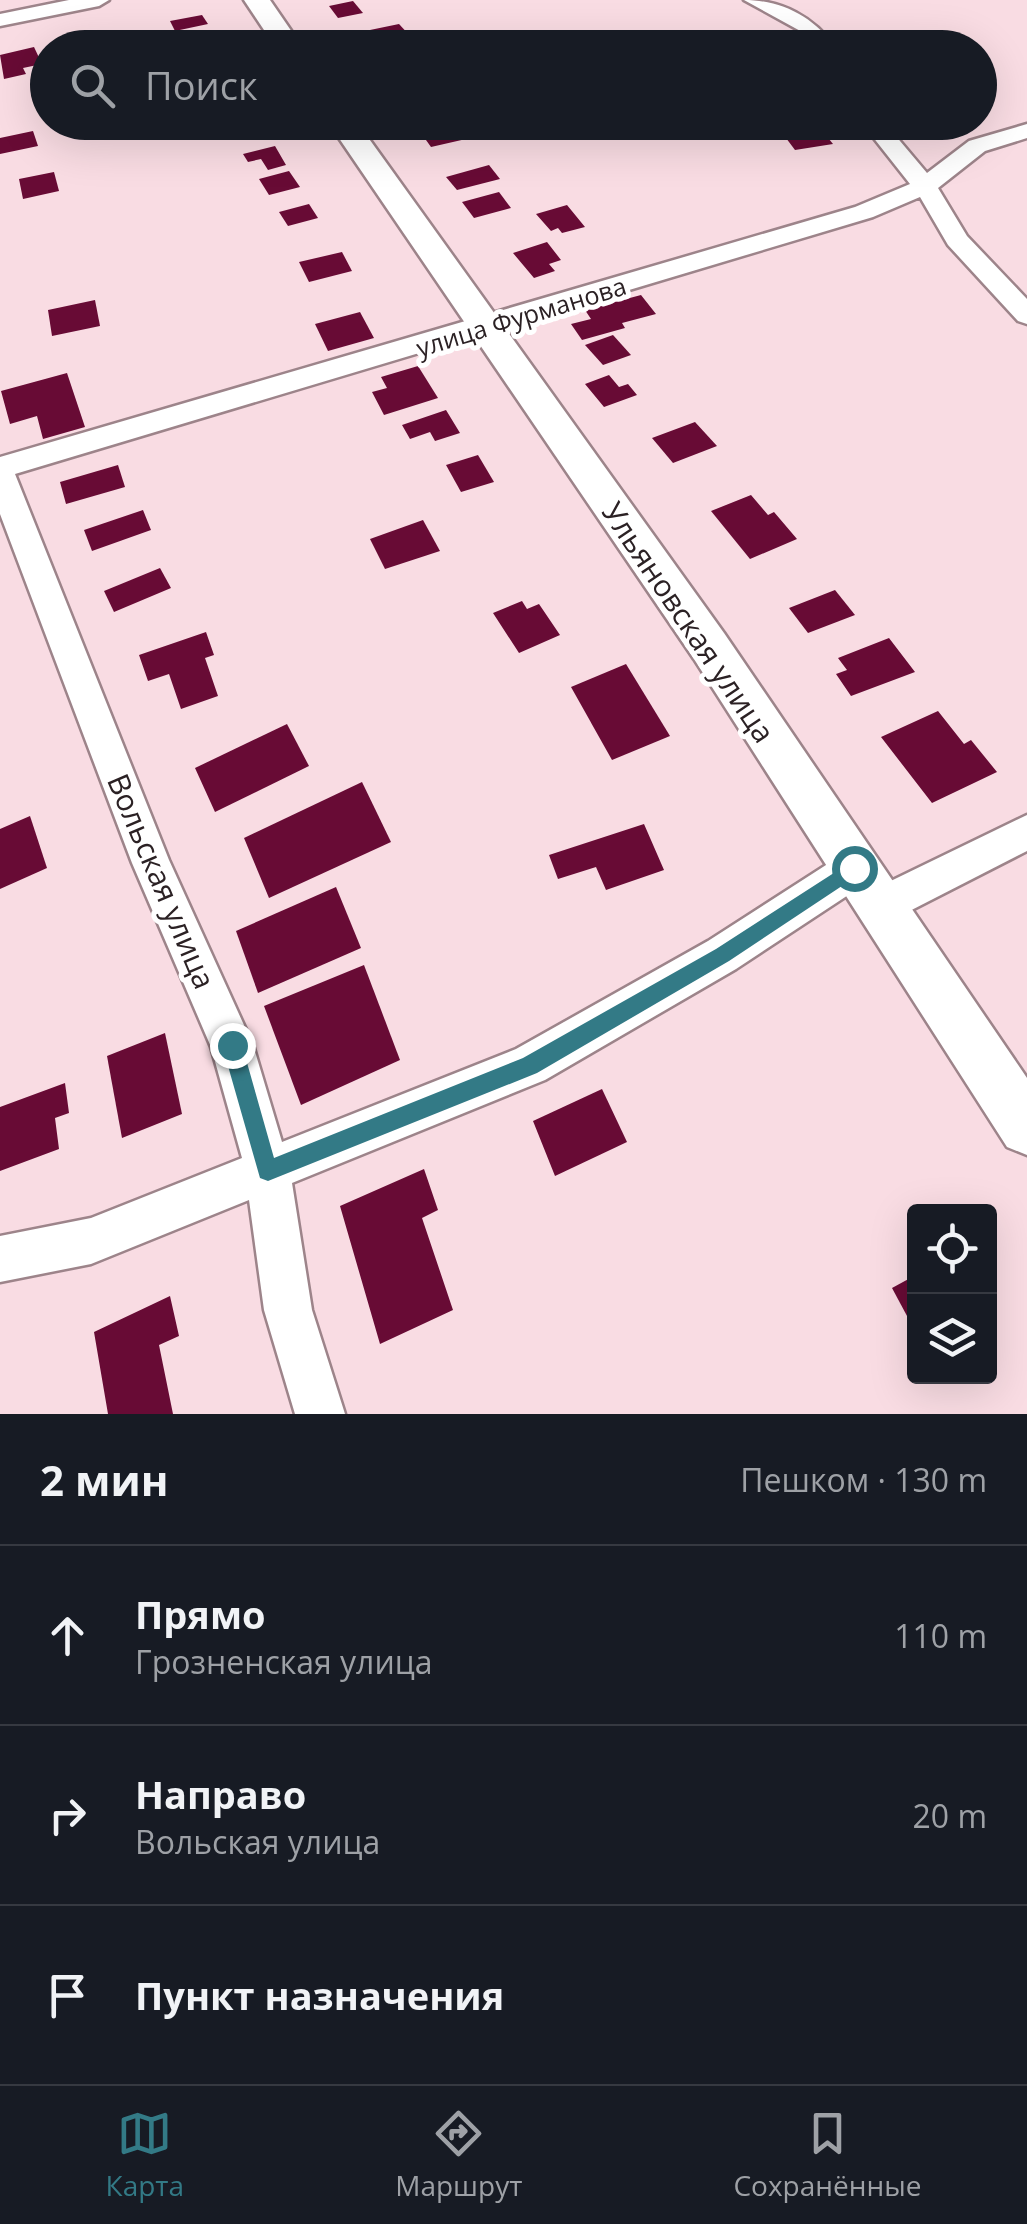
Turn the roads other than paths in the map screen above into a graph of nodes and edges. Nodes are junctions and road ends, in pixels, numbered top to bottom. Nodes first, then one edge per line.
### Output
1 (99, 0) edge
2 (258, 0) edge
3 (754, 0) edge
4 (0, 20) edge
5 (278, 30) edge
6 (812, 30) edge
7 (1027, 130) edge
8 (354, 140) edge
9 (887, 140) edge
10 (996, 140) edge
11 (997, 140) edge
12 (925, 186) junction
13 (1027, 315) edge
14 (483, 328) junction
15 (0, 471) edge
16 (1027, 832) edge
17 (854, 868) junction
18 (880, 906) junction
19 (1027, 1128) edge
20 (268, 1171) junction
21 (0, 1259) edge
22 (320, 1414) edge

1 - 4 street
2 - 5 street
3 - 6 street
7 - 11 street, улица Фурманова
8 - 14 street, Ульяновская улица
9 - 12 street
10 - 12 street, улица Фурманова
12 - 13 street
12 - 14 street, улица Фурманова
14 - 15 street, улица Фурманова
14 - 17 street, Ульяновская улица
15 - 20 street, Вольская улица
16 - 18 street
17 - 18 street, Ульяновская улица
17 - 20 street
18 - 19 street, Ульяновская улица
20 - 21 street
20 - 22 street, Вольская улица

